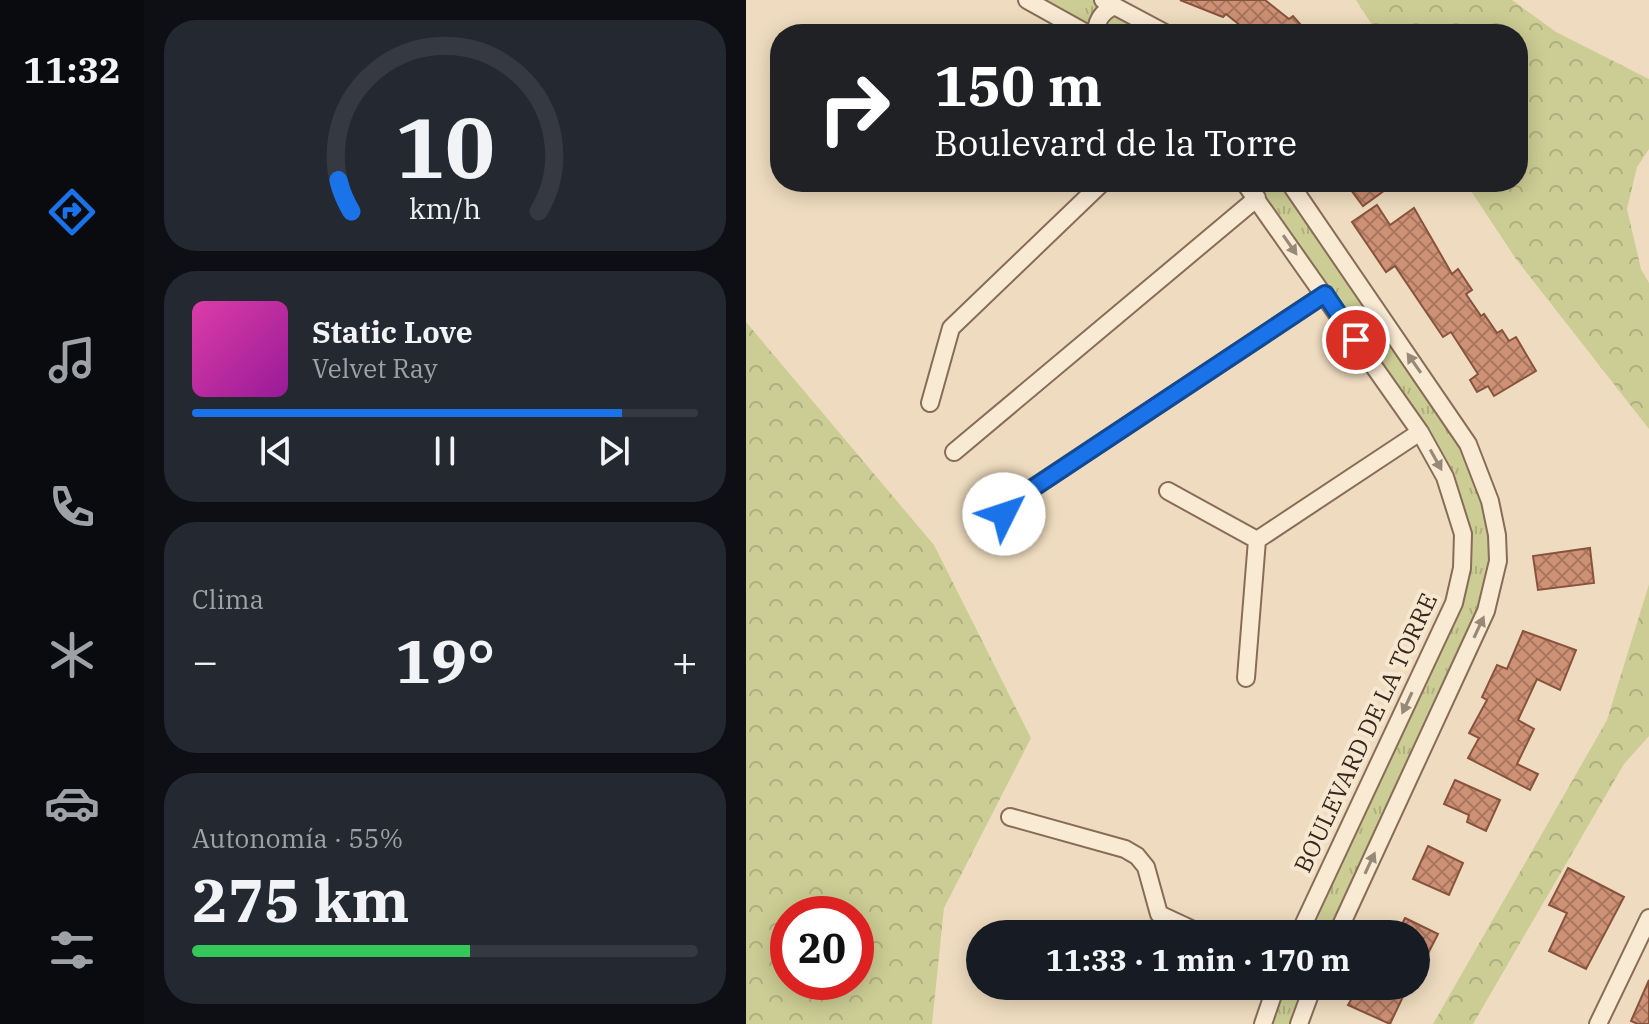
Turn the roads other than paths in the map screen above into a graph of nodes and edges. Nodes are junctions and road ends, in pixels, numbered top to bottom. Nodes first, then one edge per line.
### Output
1 (1027, 0) edge
2 (1109, 3) edge
3 (1070, 24) edge
4 (1096, 24) edge
5 (1148, 24) edge
6 (1093, 192) edge
7 (1252, 192) edge
8 (1296, 192) edge
9 (1257, 198) junction
10 (1325, 294) junction
11 (930, 403) dead end
12 (1420, 432) junction
13 (954, 452) dead end
14 (1168, 491) dead end
15 (992, 530) dead end
16 (1257, 540) junction
17 (1246, 678) dead end
18 (1010, 817) dead end
19 (1649, 918) edge
20 (1172, 920) edge
21 (1306, 920) edge
22 (1343, 920) edge
23 (1271, 1000) edge
24 (1308, 1000) edge
25 (1263, 1024) edge
26 (1299, 1024) edge
27 (1598, 1024) edge

1 - 3 street
2 - 4 street
2 - 5 street
6 - 11 street
7 - 9 street, BOULEVARD DE LA TORRE
22 -> 8 street
9 -> 10 street, BOULEVARD DE LA TORRE
9 - 13 street
10 - 12 street, BOULEVARD DE LA TORRE
10 - 15 street
12 - 16 street
12 -> 21 street, BOULEVARD DE LA TORRE
14 - 16 street
16 - 17 street
18 - 20 street
19 - 27 street
23 - 25 street
24 - 26 street

